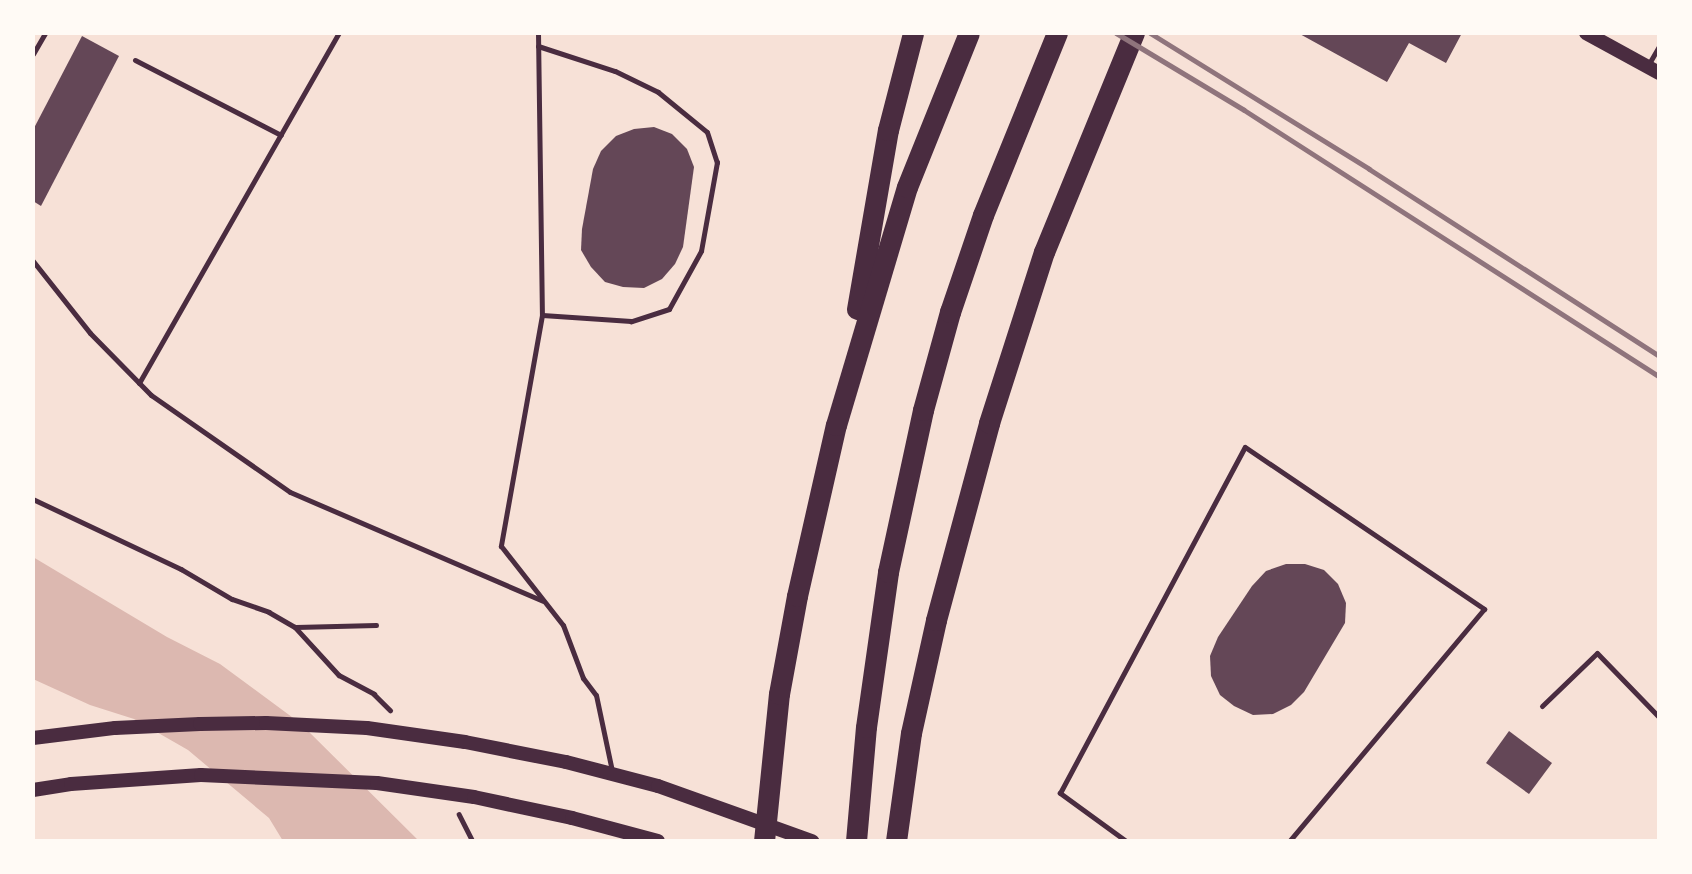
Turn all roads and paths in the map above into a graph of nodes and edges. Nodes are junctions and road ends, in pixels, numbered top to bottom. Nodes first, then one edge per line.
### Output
1 (44, 33) edge
2 (339, 33) edge
3 (538, 33) edge
4 (913, 33) edge
5 (969, 33) edge
6 (1057, 33) edge
7 (1134, 33) edge
8 (1586, 33) edge
9 (538, 46) junction
10 (1659, 46) edge
11 (33, 54) edge
12 (135, 60) dead end
13 (1653, 70) edge
14 (281, 135) junction
15 (33, 261) edge
16 (542, 315) junction
17 (139, 383) junction
18 (836, 425) junction
19 (33, 499) edge
20 (545, 602) junction
21 (376, 625) dead end
22 (295, 628) junction
23 (1542, 706) dead end
24 (1659, 717) edge
25 (400, 720) dead end
26 (33, 738) edge
27 (612, 774) junction
28 (33, 790) edge
29 (455, 806) dead end
30 (473, 841) edge
31 (657, 841) edge
32 (764, 841) edge
33 (812, 841) edge
34 (856, 841) edge
35 (896, 841) edge
36 (1126, 841) edge
37 (1289, 841) edge

1 - 11 lane
2 - 14 lane
3 - 9 lane
4 - 18 highway
5 - 18 highway
6 - 34 highway
7 - 35 highway
8 - 13 main road
9 - 16 lane
9 - 16 lane
10 - 13 lane
12 - 14 lane
14 - 17 lane
15 - 17 lane
16 - 20 lane
17 - 20 lane
18 - 32 highway
19 - 22 path
20 - 27 lane
21 - 22 path
22 - 25 path
23 - 24 lane
26 - 27 main road
27 - 33 main road
28 - 31 main road
29 - 30 path
36 - 37 lane

